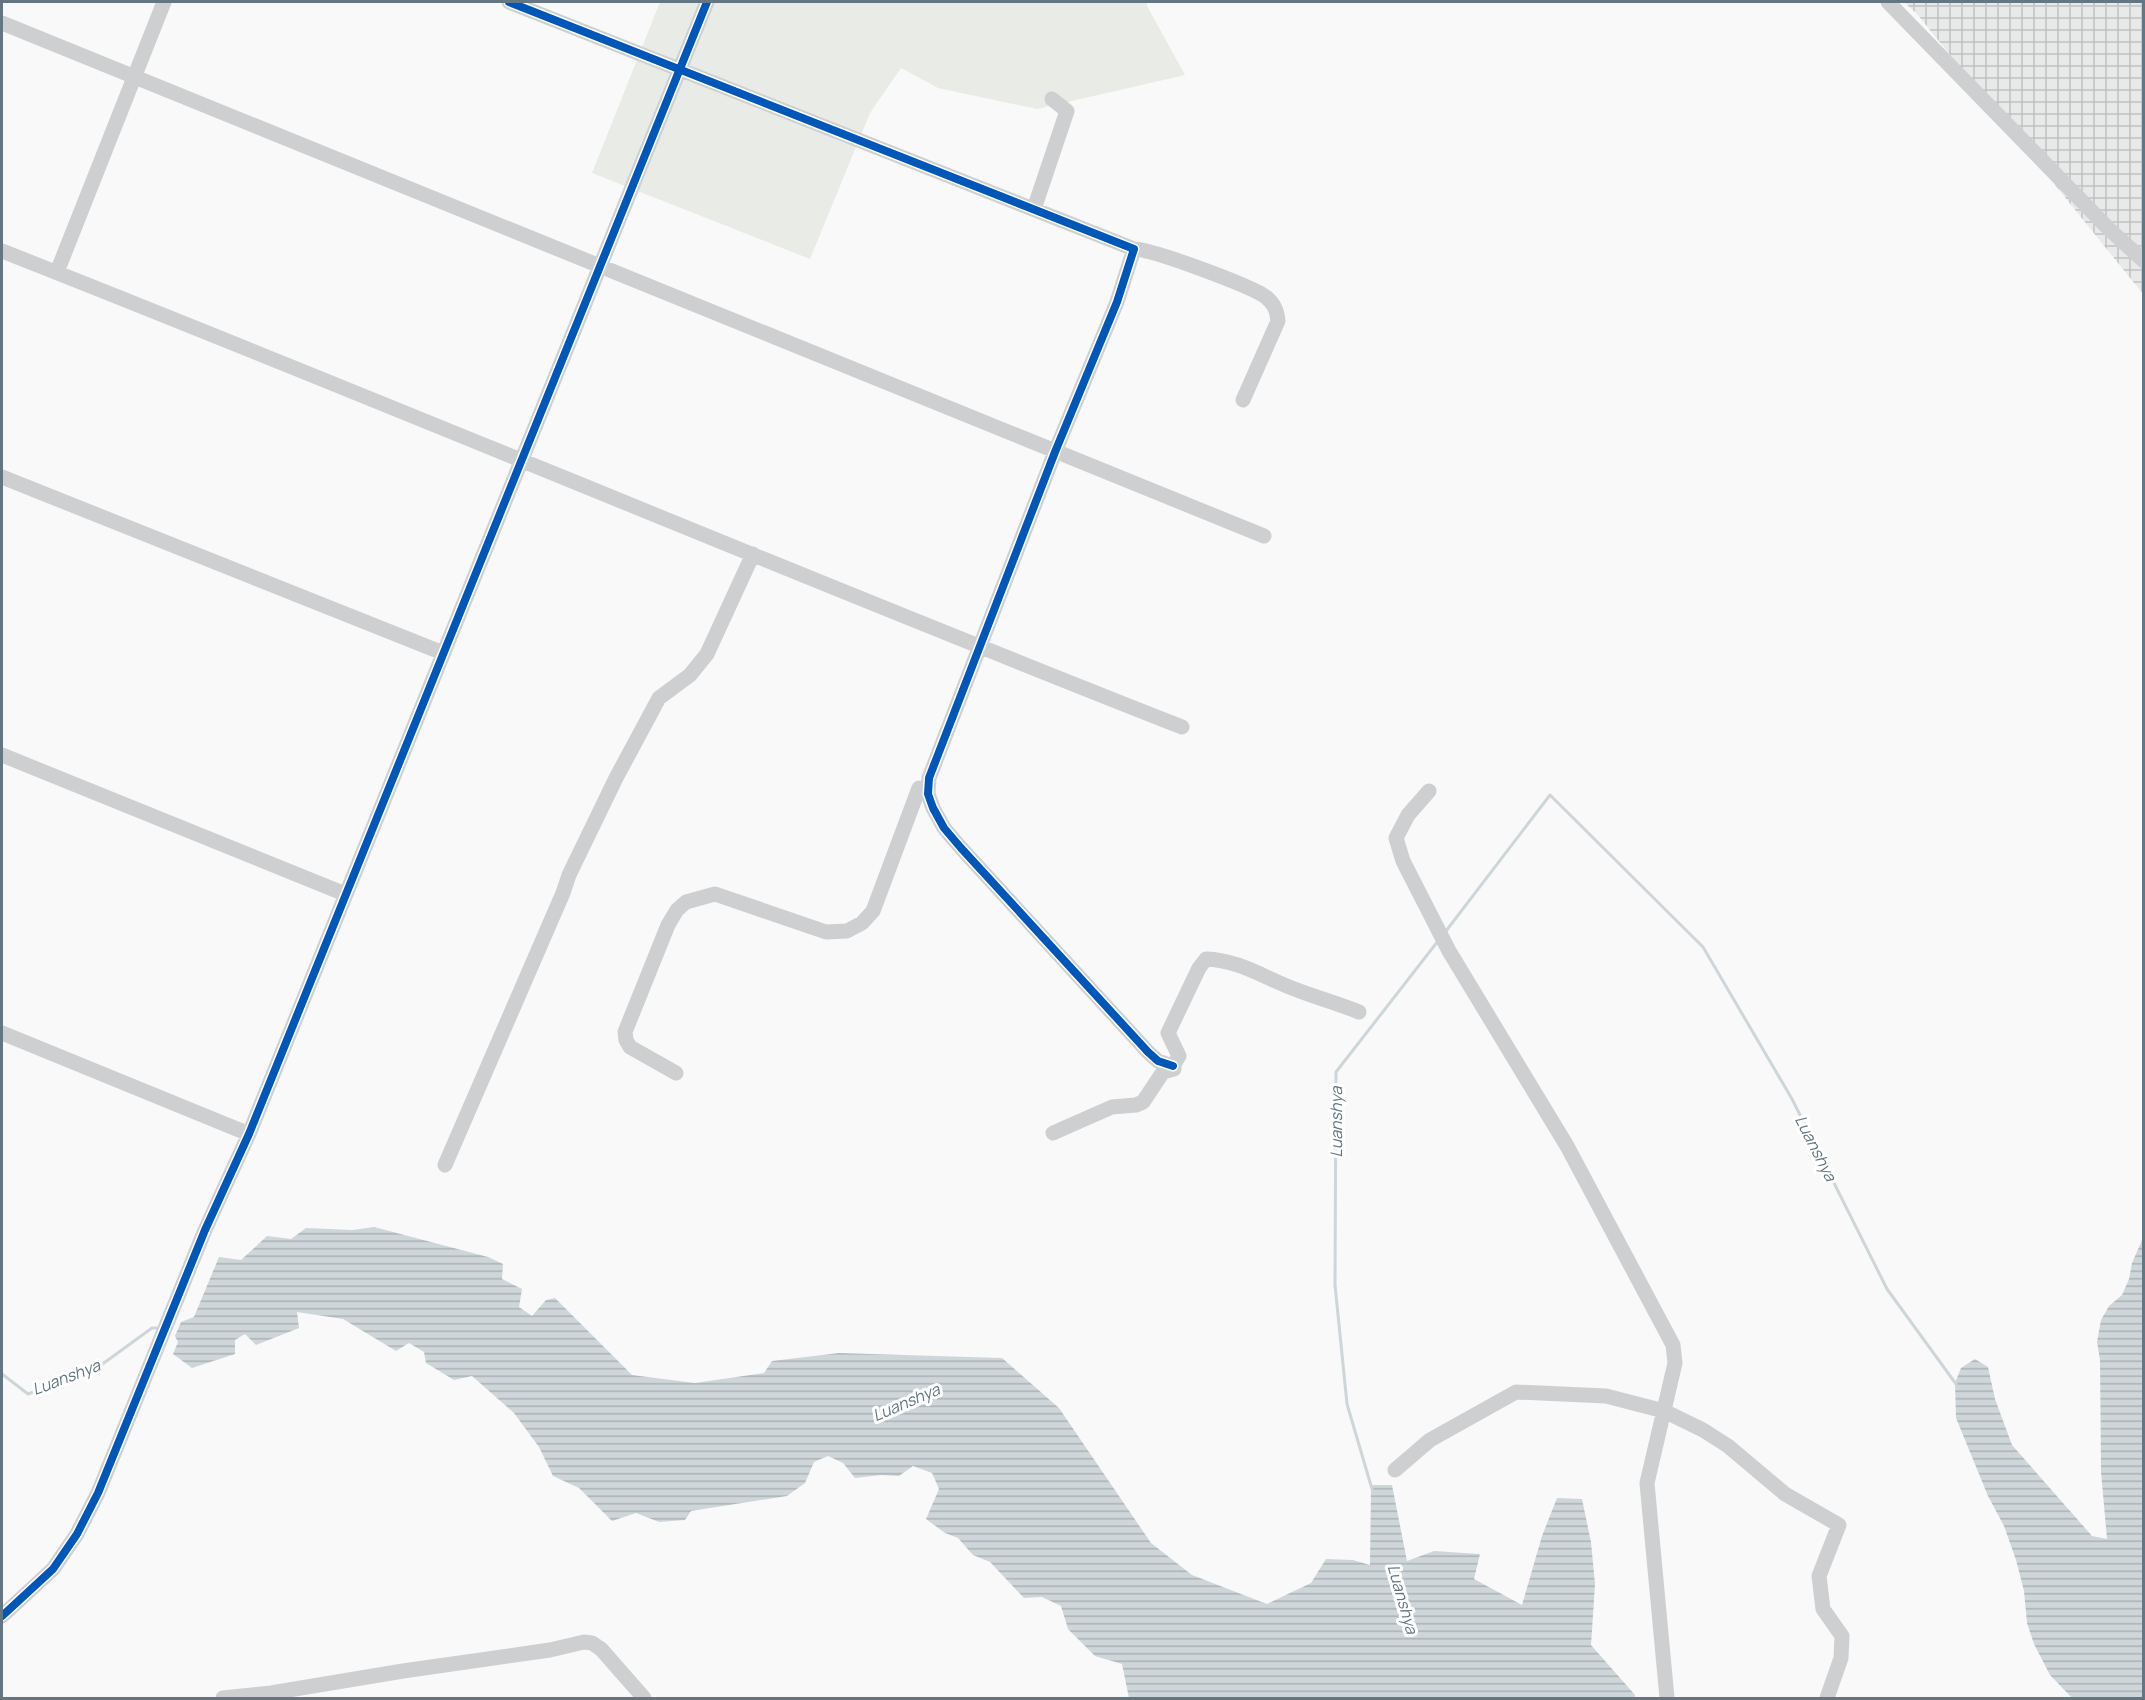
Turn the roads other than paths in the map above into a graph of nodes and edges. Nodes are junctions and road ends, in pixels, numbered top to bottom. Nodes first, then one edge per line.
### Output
1 (164, 2) edge
2 (509, 2) edge
3 (707, 2) edge
4 (1888, 2) edge
5 (2, 23) edge
6 (680, 68) junction
7 (135, 77) junction
8 (1052, 99) dead end
9 (1034, 208) junction
10 (1134, 249) junction
11 (2, 250) edge
12 (2144, 261) edge
13 (600, 268) junction
14 (57, 272) junction
15 (1243, 400) dead end
16 (1055, 452) junction
17 (520, 460) junction
18 (2, 477) edge
19 (1264, 536) dead end
20 (753, 554) junction
21 (980, 648) junction
22 (443, 653) junction
23 (1182, 727) dead end
24 (2, 755) edge
25 (1429, 791) dead end
26 (928, 794) junction
27 (345, 894) junction
28 (1359, 1012) dead end
29 (2, 1033) edge
30 (1173, 1066) junction
31 (676, 1073) dead end
32 (1053, 1133) dead end
33 (249, 1134) junction
34 (445, 1165) dead end
35 (1664, 1411) junction
36 (1395, 1470) dead end
37 (2, 1616) edge
38 (223, 1698) edge
39 (644, 1698) edge
40 (1667, 1698) edge
41 (1827, 1698) edge

1 - 7 street
2 - 6 street
3 - 6 street
4 - 12 street
5 - 7 street
6 - 9 street
6 - 13 street
7 - 13 street
7 - 14 street
8 - 9 street
9 - 10 street
10 - 15 street
10 - 16 street
11 - 14 street
13 - 16 street
13 - 17 street
14 - 17 street
16 - 19 street
16 - 21 street
17 - 20 street
17 - 22 street
18 - 22 street
20 - 21 street
20 - 34 street
21 - 23 street
21 - 26 street
22 - 27 street
24 - 27 street
25 - 35 street
26 - 30 street
26 - 31 street
27 - 33 street
28 - 30 street
29 - 33 street
30 - 32 street
33 - 37 street
35 - 36 street
35 - 40 street
35 - 41 street
38 - 39 street

